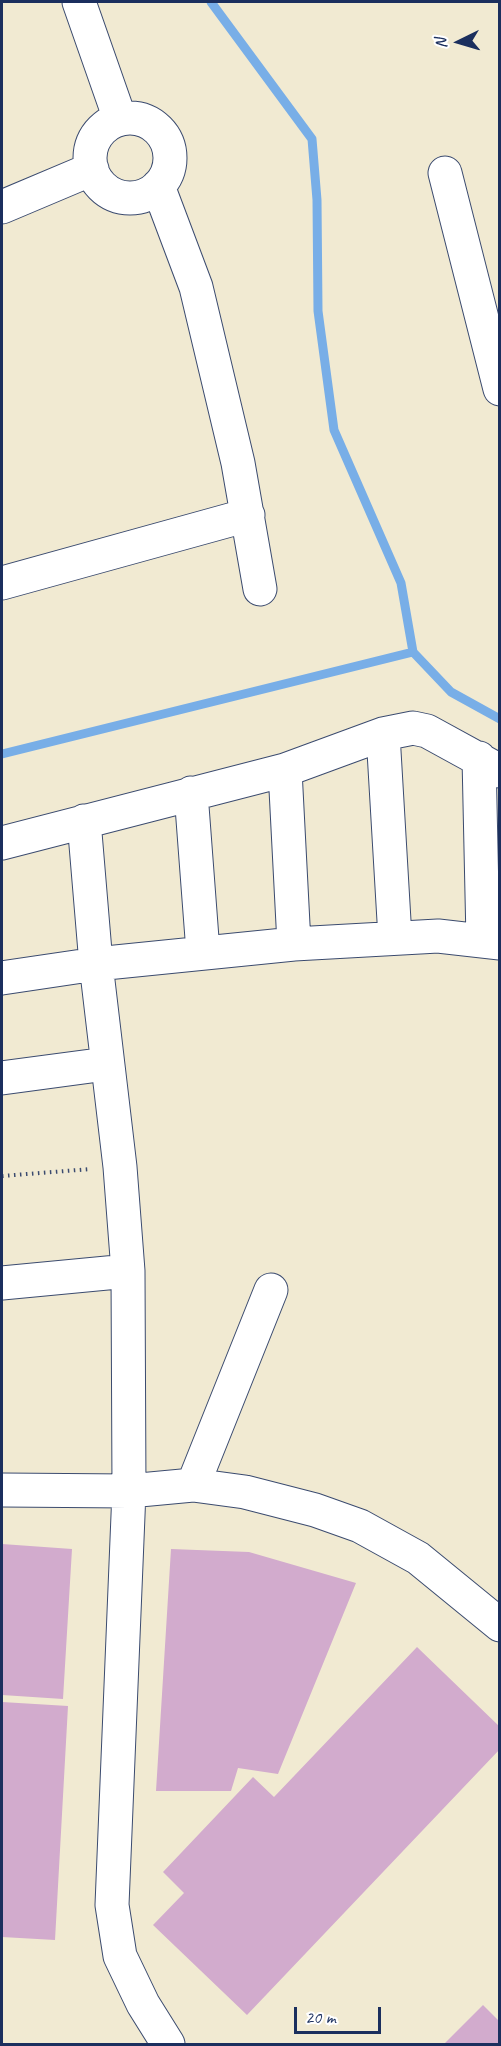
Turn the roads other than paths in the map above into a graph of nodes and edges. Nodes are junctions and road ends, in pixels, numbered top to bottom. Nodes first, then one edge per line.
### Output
1 (79, 2) edge
2 (120, 119) junction
3 (92, 169) junction
4 (445, 173) dead end
5 (158, 186) junction
6 (2, 207) edge
7 (488, 292) edge
8 (500, 389) edge
9 (248, 515) junction
10 (2, 583) edge
11 (260, 589) dead end
12 (383, 734) junction
13 (489, 765) edge
14 (285, 770) junction
15 (191, 793) junction
16 (84, 821) junction
17 (2, 843) edge
18 (395, 938) junction
19 (491, 942) edge
20 (294, 944) junction
21 (203, 952) junction
22 (96, 964) junction
23 (2, 978) edge
24 (106, 1064) junction
25 (2, 1078) edge
26 (128, 1271) junction
27 (2, 1283) edge
28 (271, 1290) dead end
29 (193, 1485) junction
30 (2, 1490) edge
31 (129, 1491) junction
32 (500, 1625) edge
33 (168, 2044) edge

1 - 2 street
2 - 3 street
2 - 5 street
3 - 5 street
3 - 6 street
4 - 7 street
5 - 9 street
7 - 8 street
9 - 10 street
9 - 11 street
12 - 13 street
12 - 14 street
12 - 18 street
13 - 19 street
14 - 15 street
14 - 20 street
15 - 16 street
15 - 21 street
16 - 17 street
16 - 22 street
18 - 19 street
18 - 20 street
20 - 21 street
21 - 22 street
22 - 23 street
22 - 24 street
24 - 25 street
24 - 26 street
26 - 27 street
26 - 31 street
28 - 29 street
29 - 31 street
29 - 32 street
30 - 31 street
31 - 33 street

